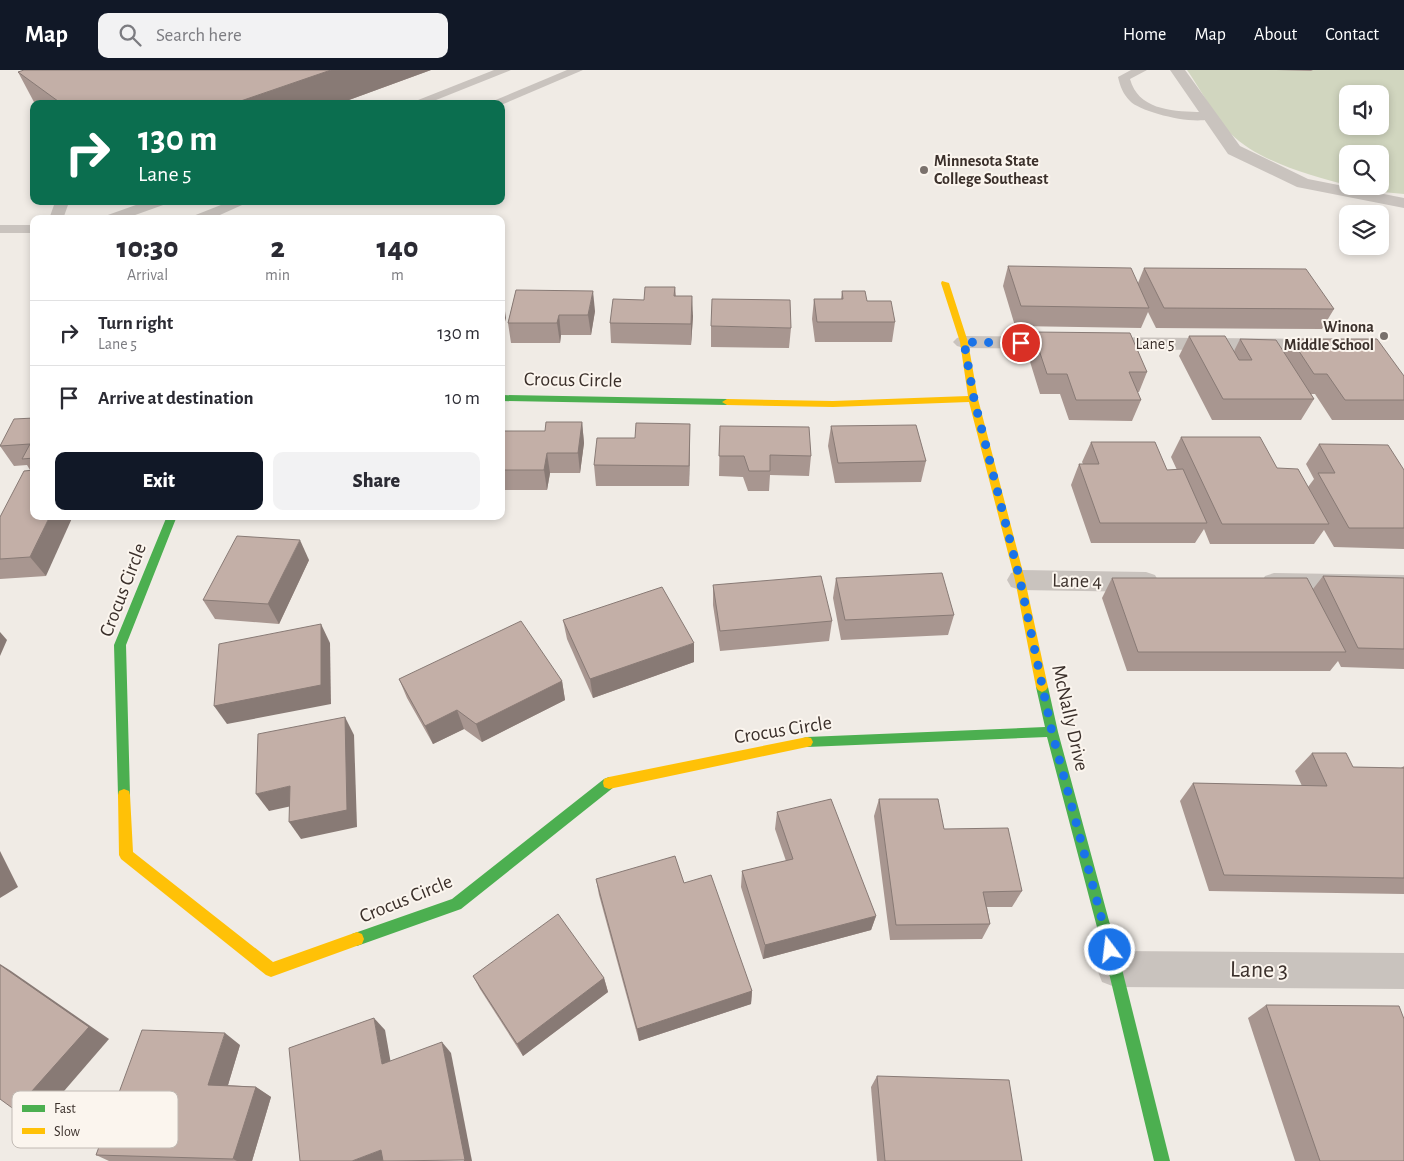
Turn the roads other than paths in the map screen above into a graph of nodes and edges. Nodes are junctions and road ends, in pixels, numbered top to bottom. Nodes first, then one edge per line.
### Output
1 (505, 70) edge
2 (577, 70) edge
3 (1177, 70) edge
4 (1131, 71) edge
5 (425, 100) edge
6 (502, 100) edge
7 (1209, 116) junction
8 (1404, 203) edge
9 (150, 205) edge
10 (234, 205) edge
11 (121, 215) edge
12 (208, 215) edge
13 (0, 229) edge
14 (30, 229) edge
15 (945, 283) dead end
16 (964, 342) junction
17 (1347, 345) edge
18 (505, 398) edge
19 (974, 399) junction
20 (170, 520) edge
21 (1020, 580) junction
22 (1168, 582) edge
23 (1247, 583) edge
24 (1404, 585) edge
25 (1052, 732) junction
26 (1115, 969) junction
27 (1404, 972) edge
28 (1162, 1161) edge

1 - 5 lane
2 - 6 lane
3 - 7 street
4 - 7 lane
7 - 8 street
9 - 11 lane
10 - 12 lane
13 - 14 lane
15 - 16 street, McNally Drive
16 - 17 street, Lane 5
16 - 19 street, McNally Drive
18 - 19 street, Crocus Circle
19 - 21 street, McNally Drive
20 - 25 street, Crocus Circle
21 - 22 street, Lane 4
21 - 25 street, McNally Drive
23 - 24 street
25 - 26 street, McNally Drive
26 - 27 street, Lane 3
26 - 28 street, McNally Drive

